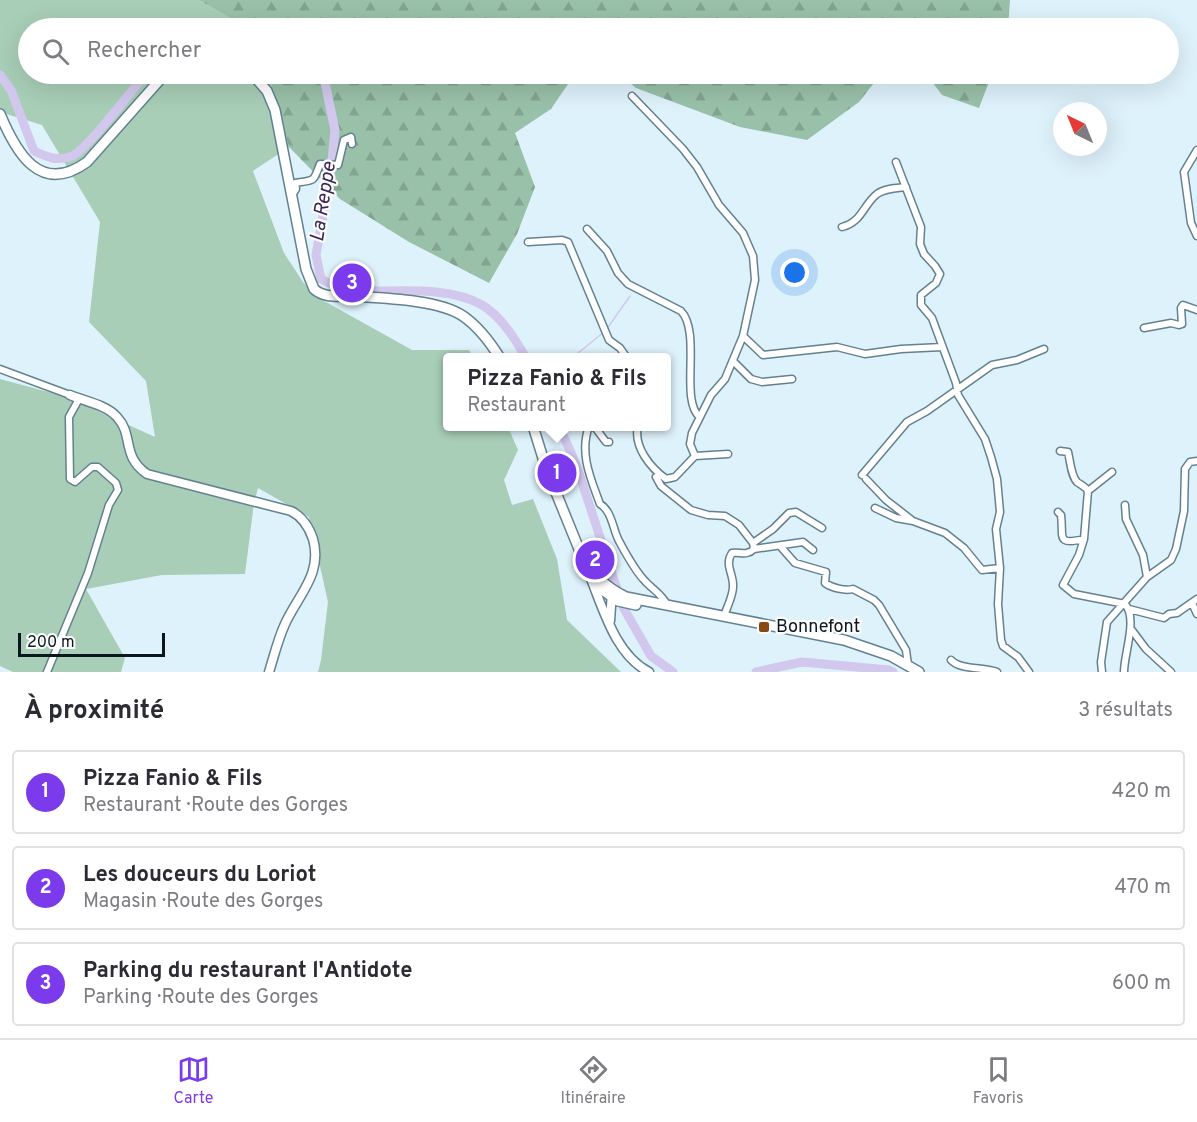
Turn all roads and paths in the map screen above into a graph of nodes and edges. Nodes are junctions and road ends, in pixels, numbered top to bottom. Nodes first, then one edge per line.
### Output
1 (156, 84) edge
2 (261, 84) edge
3 (632, 96) dead end
4 (0, 114) edge
5 (352, 144) dead end
6 (1197, 150) edge
7 (897, 162) dead end
8 (906, 187) junction
9 (291, 195) junction
10 (842, 227) dead end
11 (587, 230) dead end
12 (1197, 236) edge
13 (528, 242) dead end
14 (1197, 310) edge
15 (1144, 328) dead end
16 (742, 336) junction
17 (942, 347) junction
18 (1044, 349) dead end
19 (497, 353) edge
20 (624, 353) edge
21 (734, 362) junction
22 (0, 369) edge
23 (792, 379) dead end
24 (956, 389) junction
25 (70, 395) joint
26 (79, 399) junction
27 (700, 417) junction
28 (535, 431) edge
29 (588, 431) edge
30 (598, 431) edge
31 (637, 431) edge
32 (609, 442) dead end
33 (1060, 451) dead end
34 (728, 454) dead end
35 (695, 456) junction
36 (1197, 460) edge
37 (1112, 472) dead end
38 (659, 475) junction
39 (1088, 491) junction
40 (1125, 505) dead end
41 (874, 508) dead end
42 (1058, 512) dead end
43 (914, 521) junction
44 (822, 528) dead end
45 (1084, 539) junction
46 (754, 546) junction
47 (780, 546) junction
48 (813, 550) dead end
49 (581, 554) junction
50 (1000, 568) junction
51 (1147, 577) junction
52 (591, 579) junction
53 (612, 596) junction
54 (1195, 601) edge
55 (624, 603) junction
56 (1122, 604) junction
57 (662, 605) junction
58 (606, 608) junction
59 (1129, 609) junction
60 (1197, 614) edge
61 (724, 616) junction
62 (774, 627) junction
63 (1131, 629) junction
64 (951, 660) dead end
65 (908, 665) junction
66 (47, 672) edge
67 (269, 672) edge
68 (649, 672) edge
69 (919, 672) edge
70 (997, 672) edge
71 (1029, 672) edge
72 (1102, 672) edge
73 (1124, 672) edge
74 (1171, 672) edge

1 - 4 main road
2 - 9 main road
3 - 16 street
5 - 9 street
6 - 12 street
7 - 8 street
8 - 10 street
8 - 17 street
9 - 19 main road
11 - 27 street
13 - 20 street
14 - 15 street
16 - 17 street
16 - 21 street
17 - 24 street
18 - 24 street
21 - 23 street
21 - 27 street
22 - 25 street
24 - 43 street
24 - 50 street
25 - 26 street
26 - 66 street
26 - 67 street
27 - 35 street
28 - 49 main road
29 - 57 street
30 - 32 street
31 - 38 street
33 - 39 street
34 - 35 street
35 - 38 street
36 - 51 street
37 - 39 street
38 - 46 street
39 - 45 street
40 - 51 street
41 - 43 street
42 - 45 street
43 - 50 street
44 - 46 street
45 - 56 street
46 - 47 street
46 - 61 street
47 - 48 street
47 - 65 street
49 - 52 main road
49 - 53 main road
50 - 71 street
51 - 56 street
52 - 53 main road
52 - 58 street
53 - 55 main road
53 - 57 main road
53 - 58 street
54 - 59 street
54 - 60 street
55 - 58 street
55 - 62 main road
56 - 59 street
56 - 72 street
57 - 61 main road
58 - 68 street
59 - 63 street
61 - 62 main road
62 - 65 main road
63 - 73 street
63 - 74 street
64 - 70 street
65 - 69 main road

